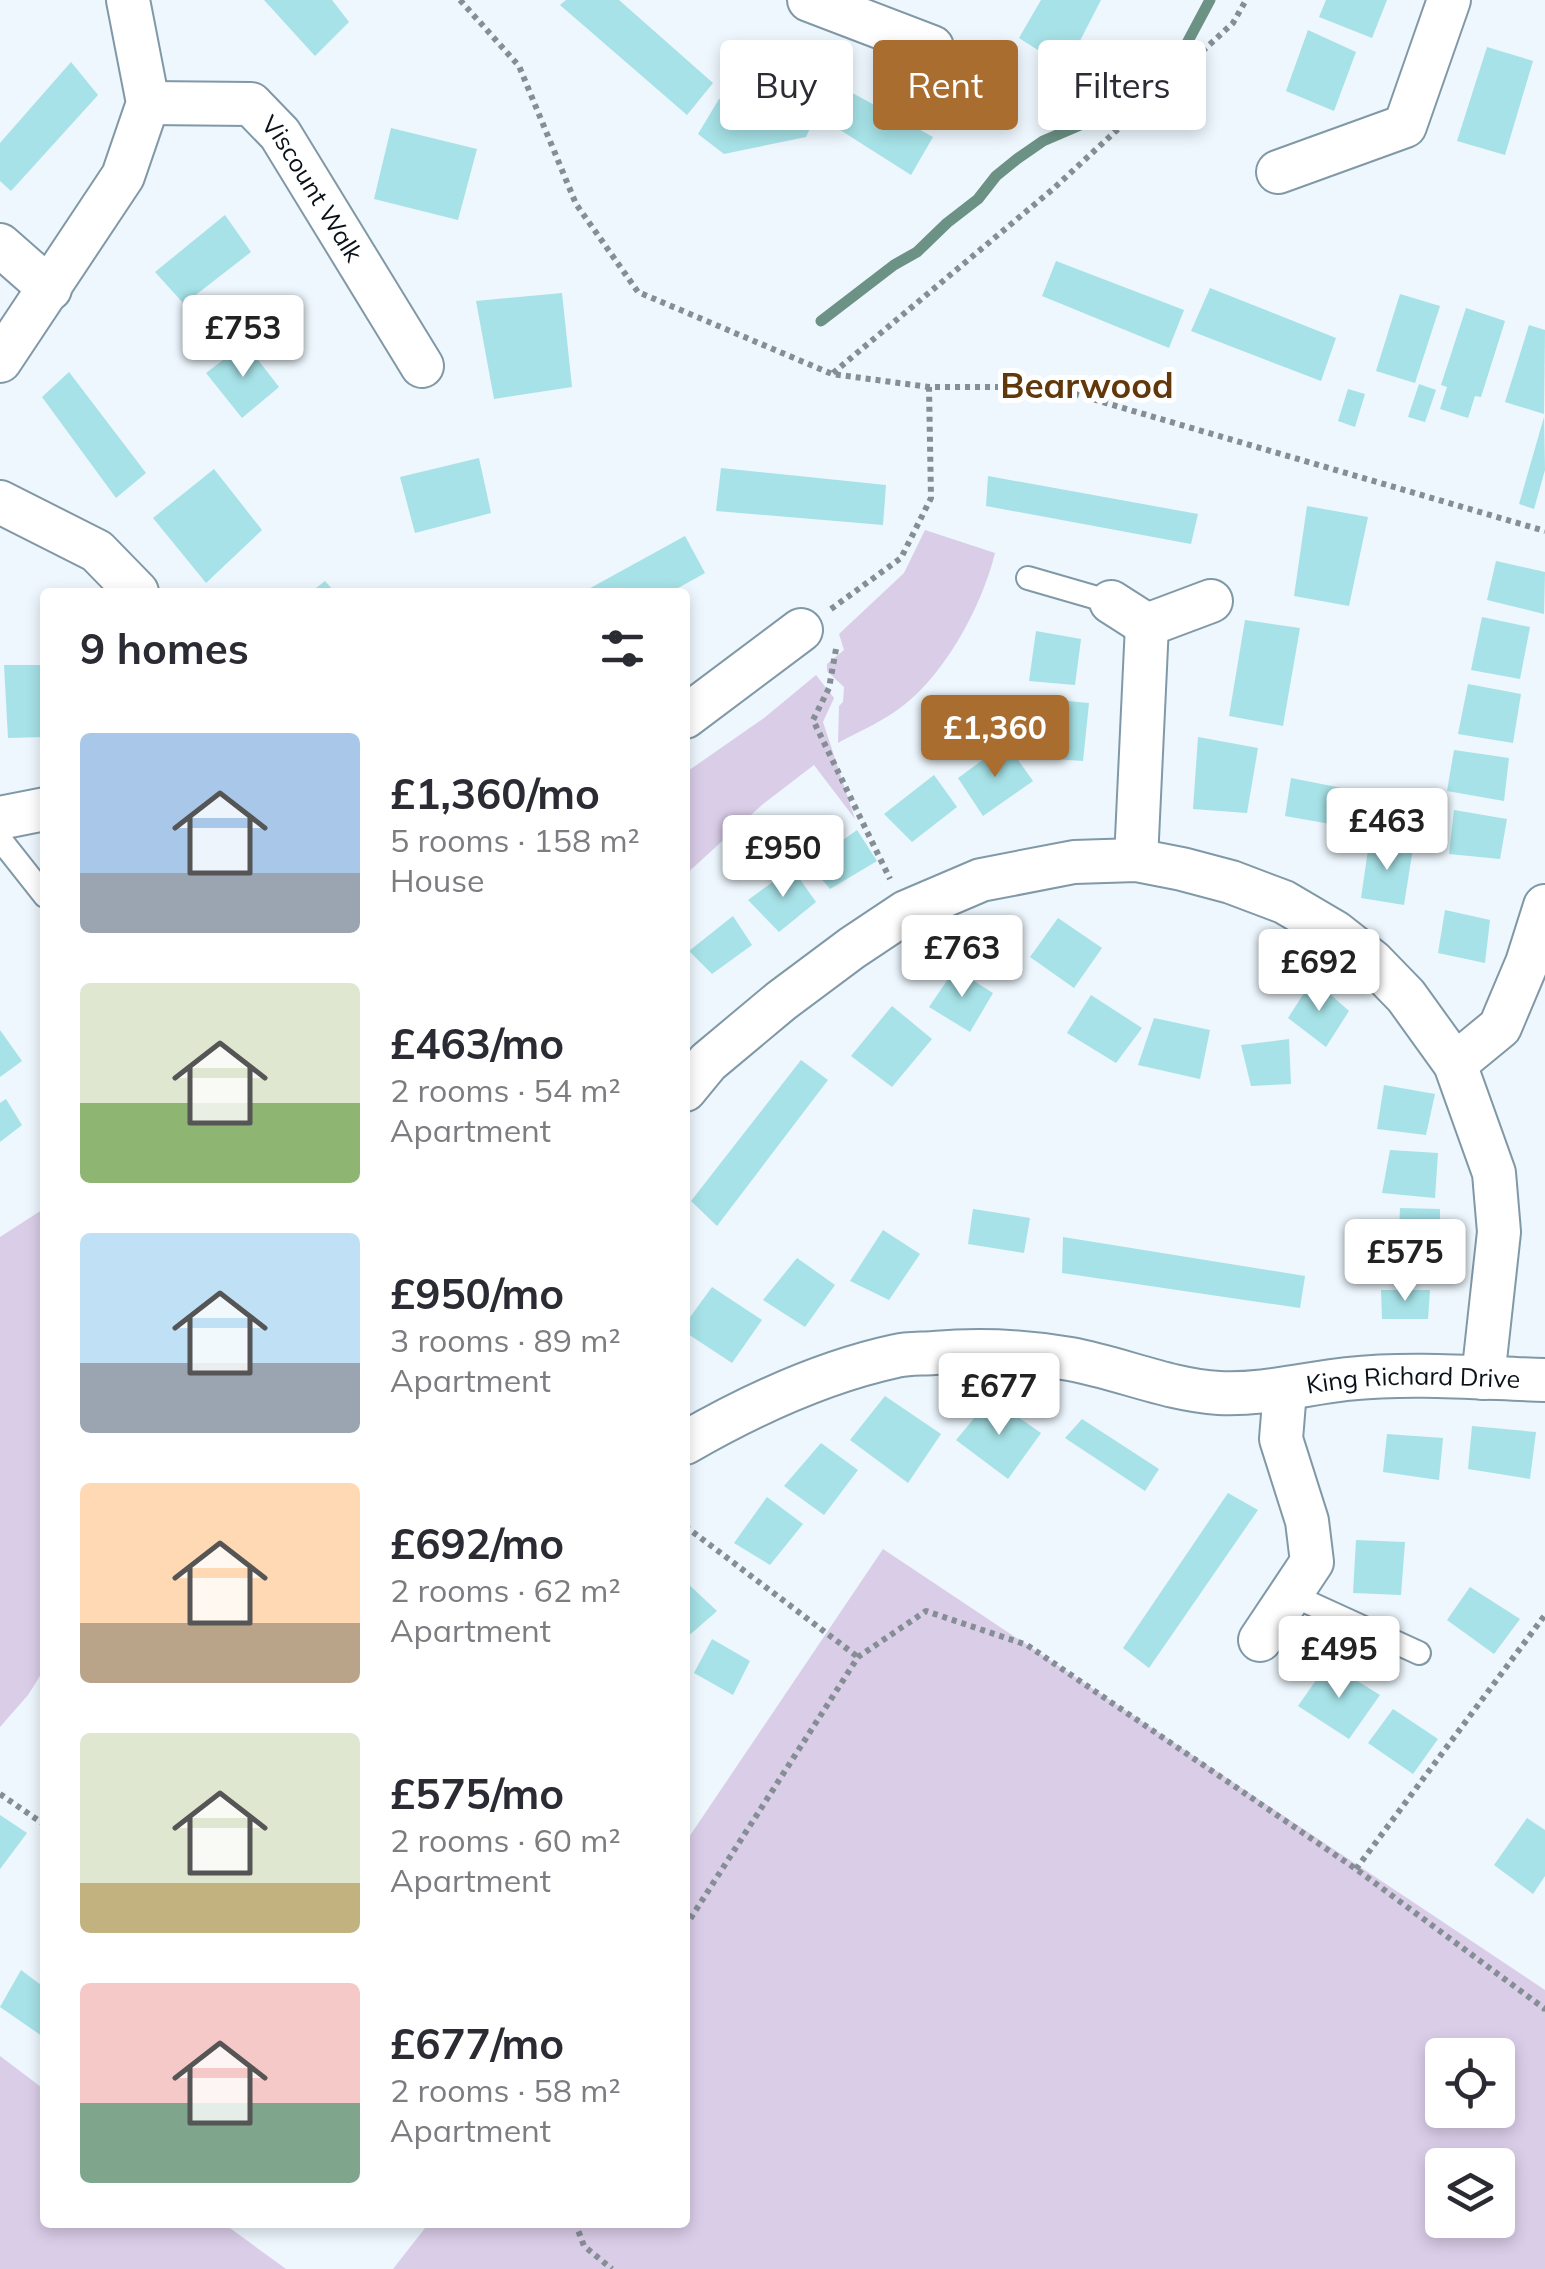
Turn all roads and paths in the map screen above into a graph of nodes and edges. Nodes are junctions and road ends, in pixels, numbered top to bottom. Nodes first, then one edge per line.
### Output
1 (128, 0) edge
2 (460, 0) edge
3 (808, 0) edge
4 (1246, 0) edge
5 (1449, 0) edge
6 (914, 40) edge
7 (148, 103) junction
8 (1278, 172) dead end
9 (0, 245) edge
10 (50, 289) junction
11 (0, 361) edge
12 (422, 366) dead end
13 (832, 374) junction
14 (929, 388) junction
15 (0, 502) edge
16 (1545, 532) edge
17 (1028, 578) dead end
18 (133, 588) edge
19 (1212, 600) dead end
20 (1112, 602) joint
21 (826, 623) junction
22 (1146, 625) junction
23 (690, 714) edge
24 (40, 810) edge
25 (0, 818) edge
26 (0, 838) edge
27 (1136, 860) junction
28 (40, 890) edge
29 (1545, 906) edge
30 (906, 912) junction
31 (1455, 1064) junction
32 (690, 1084) edge
33 (1482, 1378) junction
34 (1545, 1380) edge
35 (1284, 1390) junction
36 (690, 1439) edge
37 (690, 1530) edge
38 (1292, 1594) junction
39 (1545, 1615) edge
40 (1260, 1640) dead end
41 (1418, 1653) dead end
42 (858, 1657) junction
43 (0, 1794) edge
44 (40, 1822) edge
45 (1356, 1870) junction
46 (690, 1919) edge
47 (1545, 2010) edge
48 (577, 2228) edge
49 (612, 2269) edge

1 - 7 street
2 - 13 path
3 - 6 street
4 - 13 path
5 - 8 street
7 - 10 street
7 - 12 street, Viscount Walk
9 - 10 street
10 - 11 street
13 - 14 path
14 - 16 path
14 - 21 path
15 - 18 street
17 - 20 lane
19 - 22 street
20 - 22 street
21 - 23 street
21 - 30 path
22 - 27 street
24 - 25 street
26 - 28 lane
27 - 30 street
27 - 31 street
29 - 31 street
30 - 32 street
31 - 33 street
33 - 34 street, King Richard Drive
33 - 35 street, King Richard Drive
35 - 36 street, King Richard Drive
35 - 38 street, King Richard Drive
37 - 42 path
38 - 40 street, King Richard Drive
38 - 41 lane
39 - 45 path
42 - 45 path
42 - 46 path
43 - 44 path
45 - 47 path
48 - 49 path

